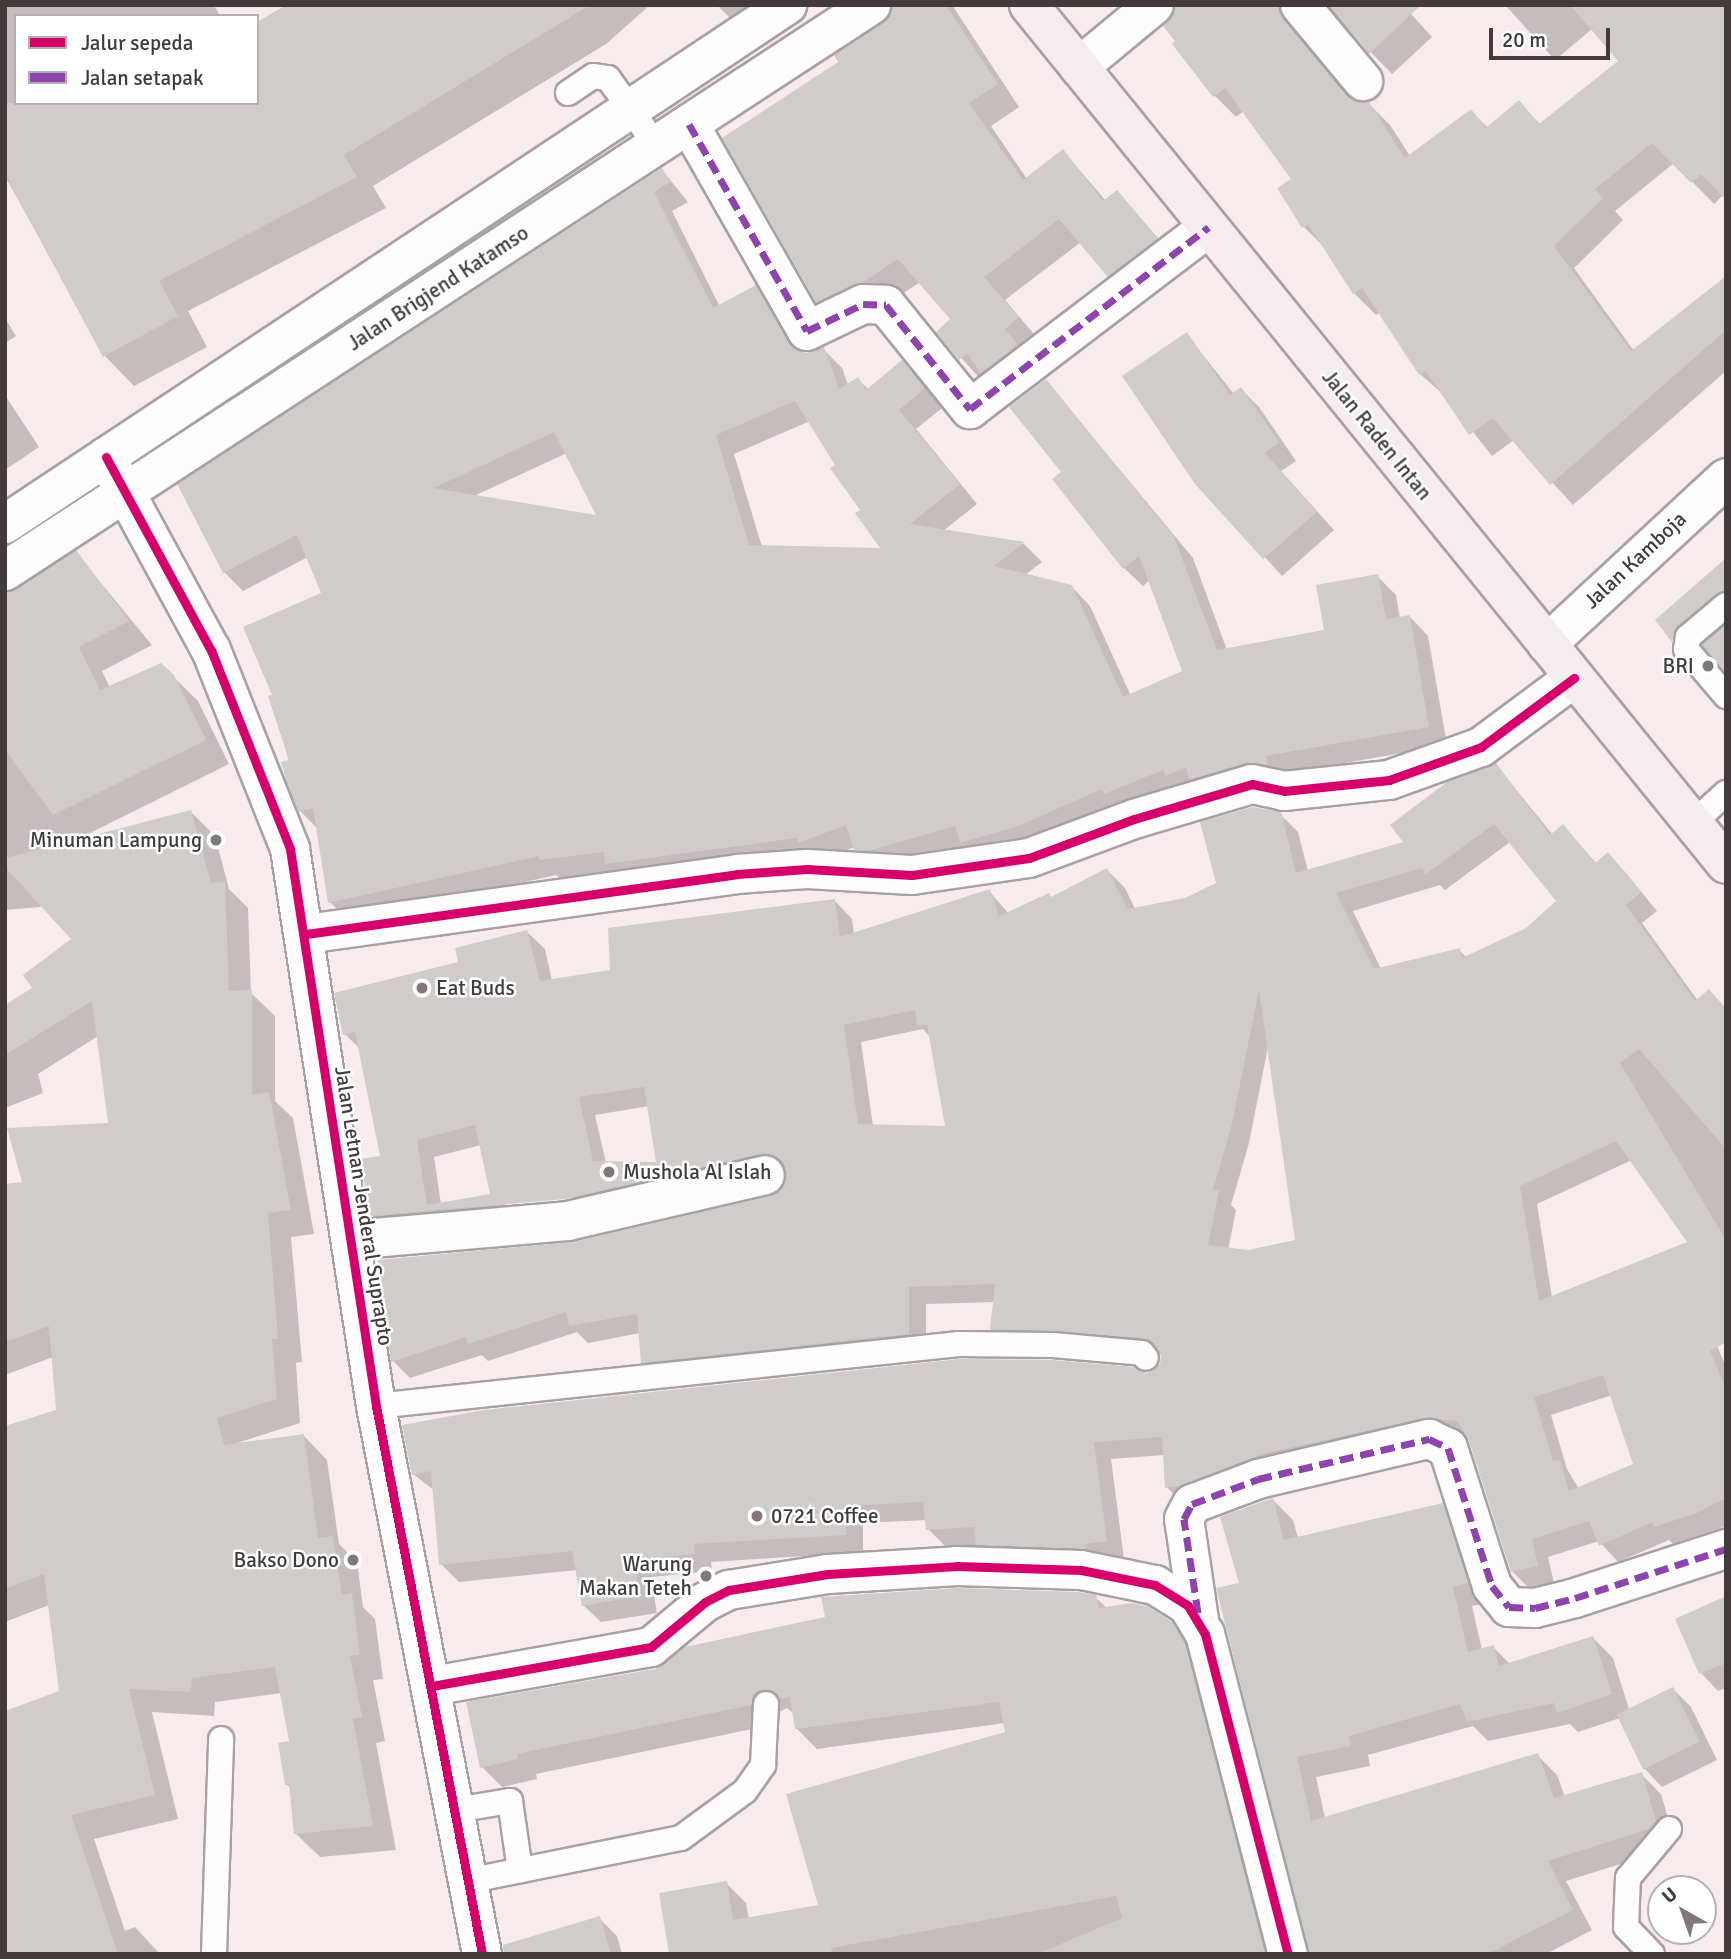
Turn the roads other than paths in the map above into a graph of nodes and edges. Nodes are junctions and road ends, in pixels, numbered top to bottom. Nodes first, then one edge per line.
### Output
1 (787, 5) edge
2 (871, 5) edge
3 (1029, 5) edge
4 (1154, 5) edge
5 (1300, 5) edge
6 (1079, 67) junction
7 (1363, 81) dead end
8 (568, 93) dead end
9 (632, 108) junction
10 (689, 124) junction
11 (656, 145) junction
12 (1209, 227) junction
13 (106, 457) junction
14 (1726, 478) edge
15 (125, 493) junction
16 (5, 524) edge
17 (5, 571) edge
18 (1726, 605) edge
19 (1547, 644) junction
20 (1574, 678) junction
21 (1726, 696) edge
22 (1726, 793) edge
23 (1693, 823) junction
24 (1726, 864) edge
25 (306, 934) junction
26 (765, 1175) dead end
27 (351, 1240) junction
28 (1146, 1358) dead end
29 (376, 1406) junction
30 (1726, 1549) edge
31 (1199, 1620) junction
32 (432, 1686) junction
33 (766, 1704) dead end
34 (221, 1740) dead end
35 (456, 1810) junction
36 (1670, 1829) dead end
37 (520, 1870) junction
38 (467, 1881) junction
39 (214, 1954) edge
40 (482, 1954) edge
41 (1288, 1954) edge
42 (1652, 1954) edge

1 - 9 street, Jalan Brigjend Katamso
2 - 10 street, Jalan Brigjend Katamso
3 - 6 main road, Jalan Raden Intan
4 - 6 street
5 - 7 street
6 - 12 main road, Jalan Raden Intan
8 - 9 lane
9 - 11 lane
9 - 13 street, Jalan Brigjend Katamso
10 - 11 street, Jalan Brigjend Katamso
10 - 12 street
11 - 15 street, Jalan Brigjend Katamso
12 - 19 main road, Jalan Raden Intan
13 - 15 street, Jalan Letnan Jenderal Suprapto
13 - 16 street, Jalan Brigjend Katamso
14 - 19 street, Jalan Kamboja
15 - 17 street, Jalan Brigjend Katamso
15 - 25 street, Jalan Letnan Jenderal Suprapto
18 - 21 lane
19 - 20 main road, Jalan Raden Intan
20 - 23 main road, Jalan Raden Intan
20 - 25 street
22 - 23 lane
23 - 24 main road, Jalan Raden Intan
25 - 27 street, Jalan Letnan Jenderal Suprapto
26 - 27 street
27 - 29 street, Jalan Letnan Jenderal Suprapto
28 - 29 lane
29 - 32 street, Jalan Letnan Jenderal Suprapto
30 - 31 street
31 - 32 street
31 - 41 street
32 - 35 street, Jalan Letnan Jenderal Suprapto
33 - 37 lane
34 - 39 lane
35 - 37 lane
35 - 38 street, Jalan Letnan Jenderal Suprapto
36 - 42 lane
37 - 38 lane
38 - 40 street, Jalan Letnan Jenderal Suprapto

